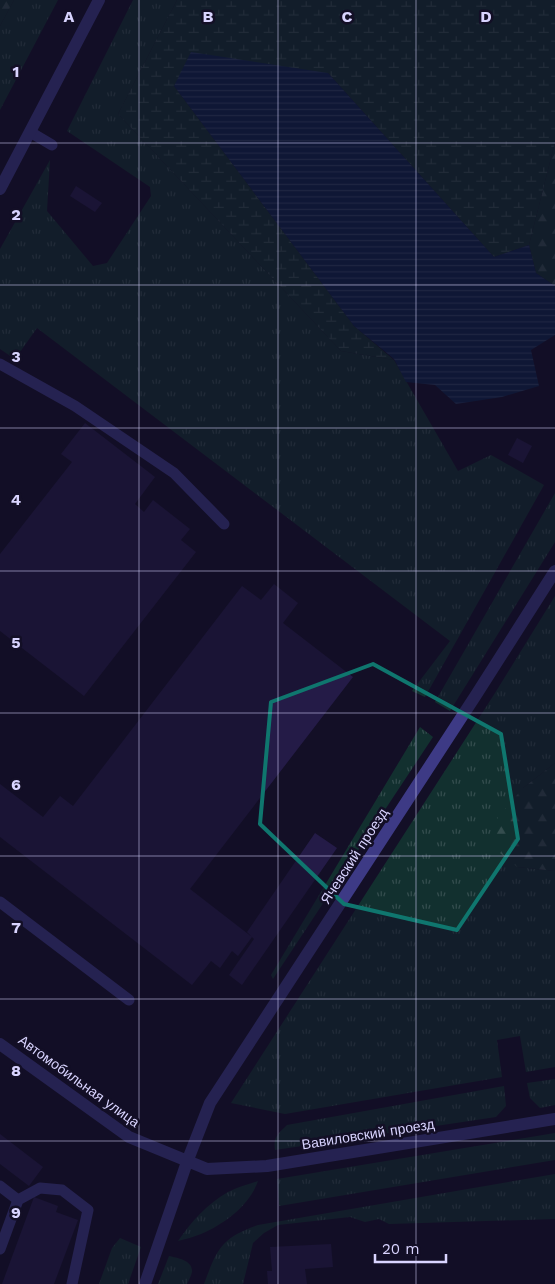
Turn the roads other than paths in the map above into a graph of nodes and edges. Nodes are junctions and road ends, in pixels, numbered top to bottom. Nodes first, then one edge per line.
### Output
1 (99, 0) edge
2 (30, 132) junction
3 (52, 145) dead end
4 (0, 189) edge
5 (0, 364) edge
6 (224, 524) dead end
7 (555, 571) edge
8 (0, 902) edge
9 (129, 1000) dead end
10 (0, 1044) edge
11 (555, 1119) edge
12 (187, 1162) junction
13 (0, 1186) edge
14 (18, 1200) junction
15 (0, 1249) edge
16 (72, 1284) edge
17 (145, 1284) edge

1 - 2 street
2 - 3 lane
2 - 4 street
5 - 6 lane
7 - 12 street, Ячевский проезд
8 - 9 lane
10 - 12 street, Автомобильная улица
11 - 12 street, Вавиловский проезд
12 - 17 street
13 - 14 lane
14 - 15 lane
14 - 16 lane

